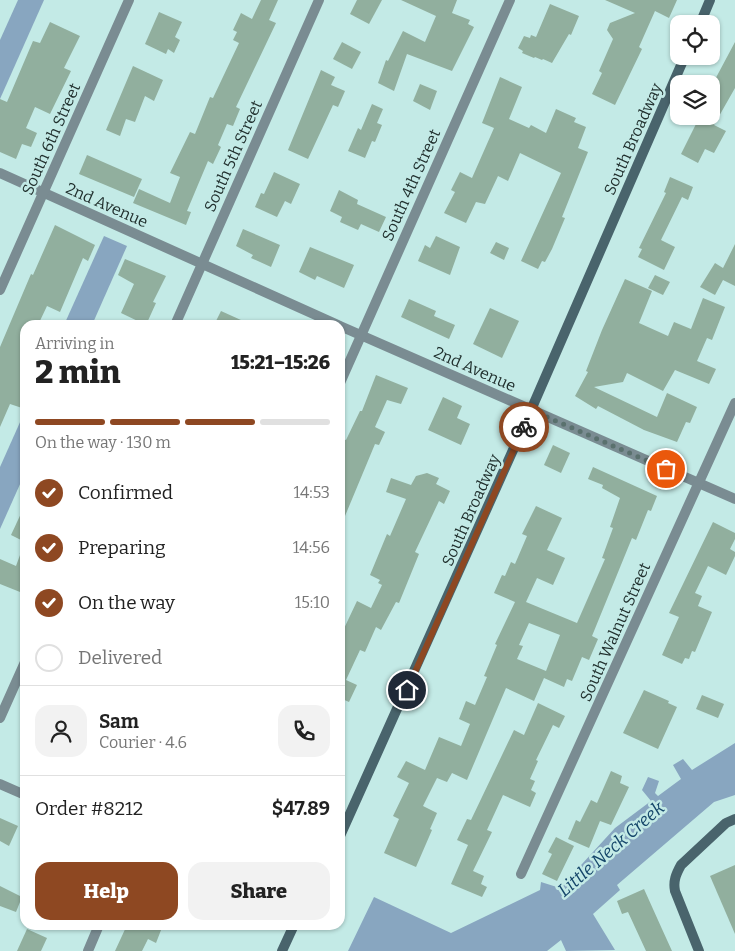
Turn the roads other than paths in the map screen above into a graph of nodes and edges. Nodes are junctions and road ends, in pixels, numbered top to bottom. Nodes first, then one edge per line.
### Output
1 (129, 0) edge
2 (319, 0) edge
3 (510, 0) edge
4 (710, 0) edge
5 (704, 15) edge
6 (681, 65) edge
7 (0, 173) edge
8 (43, 193) junction
9 (202, 264) junction
10 (0, 290) edge
11 (177, 320) edge
12 (328, 320) edge
13 (345, 328) edge
14 (361, 335) junction
15 (345, 372) edge
16 (735, 403) edge
17 (531, 410) junction
18 (699, 482) junction
19 (735, 499) edge
20 (20, 673) edge
21 (0, 718) edge
22 (0, 784) edge
23 (20, 793) edge
24 (735, 819) edge
25 (345, 825) edge
26 (521, 874) dead end
27 (97, 930) edge
28 (292, 930) edge
29 (88, 951) edge
30 (282, 951) edge
31 (699, 951) edge

1 - 8 street, South 6th Street
2 - 9 street, South 5th Street
3 - 14 street, South 4th Street
4 - 5 street
6 - 17 street, South Broadway
7 - 8 street, 2nd Avenue
8 - 9 street, 2nd Avenue
8 - 10 street, South 6th Street
9 - 11 street, South 5th Street
9 - 12 street, 2nd Avenue
13 - 14 street, 2nd Avenue
14 - 15 street, South 4th Street
14 - 17 street, 2nd Avenue
16 - 18 street, South Walnut Street
17 - 18 street, 2nd Avenue
17 - 25 street, South Broadway
18 - 19 street, 2nd Avenue
18 - 26 street, South Walnut Street
20 - 21 street
22 - 23 street
24 - 31 street
27 - 29 street
28 - 30 street

